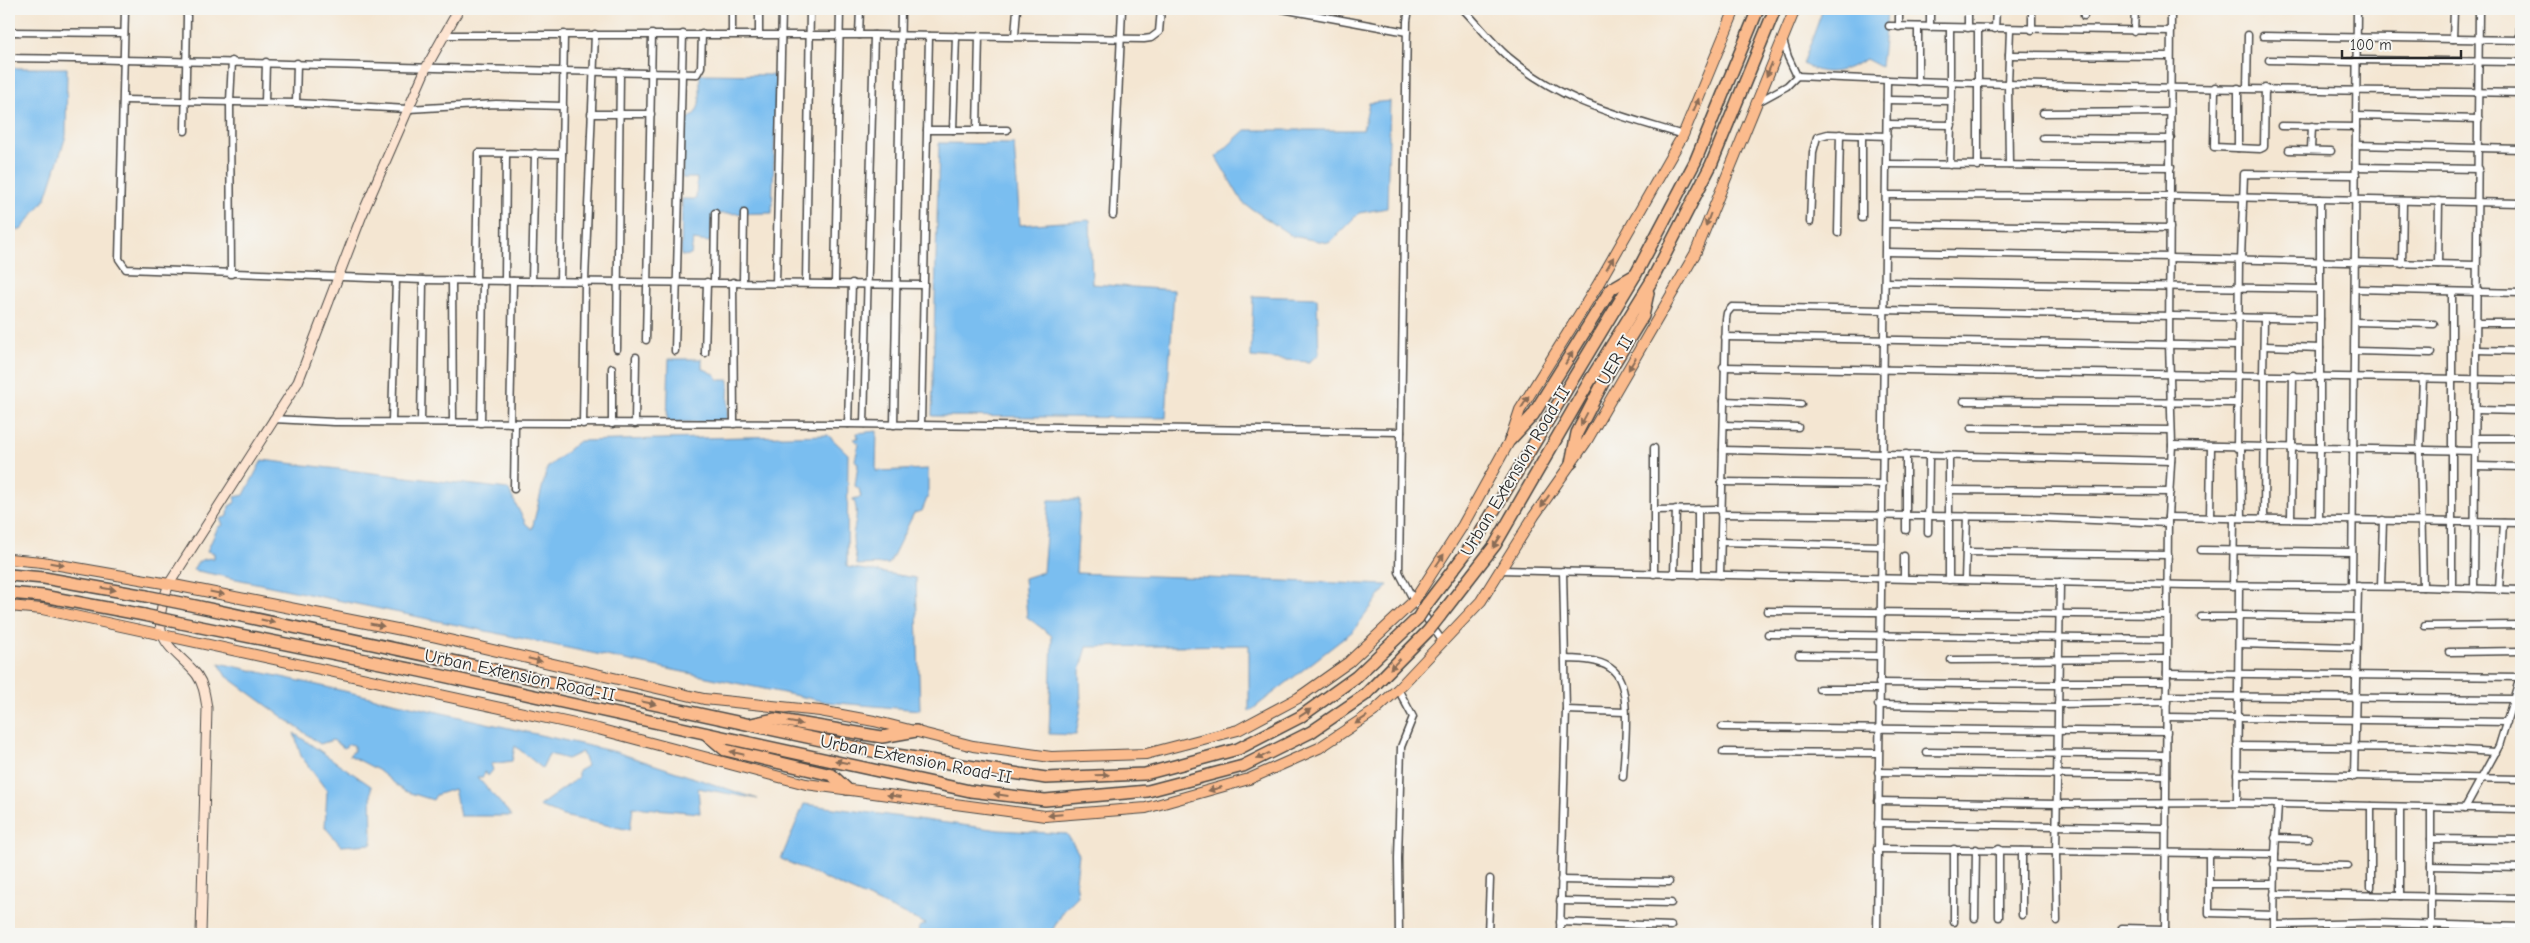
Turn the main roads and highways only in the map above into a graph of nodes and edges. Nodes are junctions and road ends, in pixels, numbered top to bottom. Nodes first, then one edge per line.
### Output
1 (459, 9) edge
2 (1734, 9) edge
3 (1758, 9) edge
4 (1775, 9) edge
5 (1795, 9) edge
6 (1636, 274) junction
7 (1651, 282) junction
8 (1510, 440) junction
9 (1571, 463) junction
10 (9, 559) edge
11 (9, 576) edge
12 (169, 584) junction
13 (9, 593) edge
14 (9, 606) edge
15 (163, 635) junction
16 (747, 725) junction
17 (916, 731) junction
18 (704, 732) junction
19 (847, 789) junction
20 (201, 934) edge

1 - 12 main road
8 -> 2 main road
3 - 6 highway, Urban Extension Road-II
4 - 7 highway, Urban Extension Road-II
5 -> 9 main road, UER II
8 -> 6 highway
16 -> 6 highway, Urban Extension Road-II
7 -> 9 highway
7 -> 18 highway, Urban Extension Road-II, bridge
17 -> 8 main road
9 -> 19 main road, UER II
10 -> 12 main road
11 -> 16 highway, Urban Extension Road-II, bridge
12 - 15 main road
12 -> 17 main road
13 - 18 highway, Urban Extension Road-II, bridge
14 - 15 main road, UER II
15 - 19 main road, UER II
15 - 20 main road
16 -> 17 highway
19 -> 18 highway

